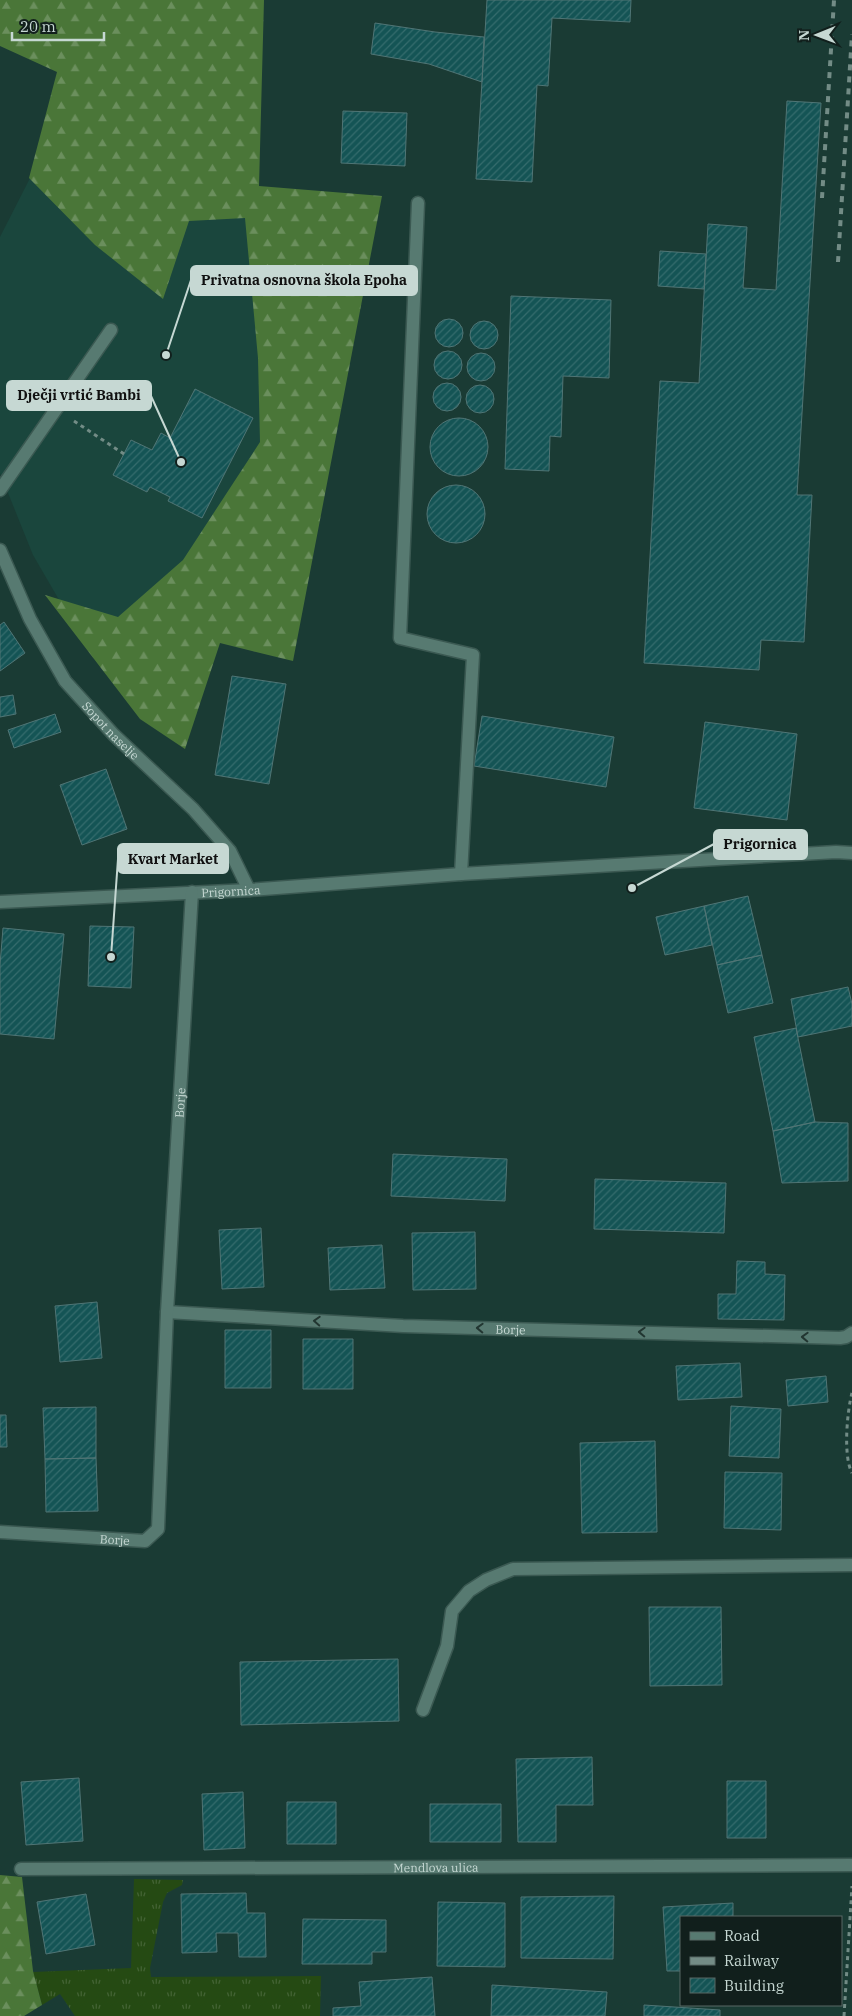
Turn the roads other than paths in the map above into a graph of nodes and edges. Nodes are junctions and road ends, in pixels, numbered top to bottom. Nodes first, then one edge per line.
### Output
1 (418, 203) dead end
2 (111, 330) dead end
3 (0, 490) edge
4 (0, 550) edge
5 (852, 853) edge
6 (461, 874) junction
7 (249, 890) junction
8 (192, 892) junction
9 (0, 902) edge
10 (167, 1312) junction
11 (852, 1333) edge
12 (0, 1532) edge
13 (852, 1565) edge
14 (423, 1710) dead end
15 (852, 1865) edge
16 (21, 1869) dead end

1 - 6 street
2 - 3 street
4 - 7 street, Sopot naselje
5 - 6 street, Prigornica
6 - 7 street, Prigornica
7 - 8 street, Prigornica
8 - 9 street, Prigornica
8 - 10 street, Borje
11 -> 10 street, Borje
10 - 12 street, Borje
13 - 14 street
15 - 16 street, Mendlova ulica

